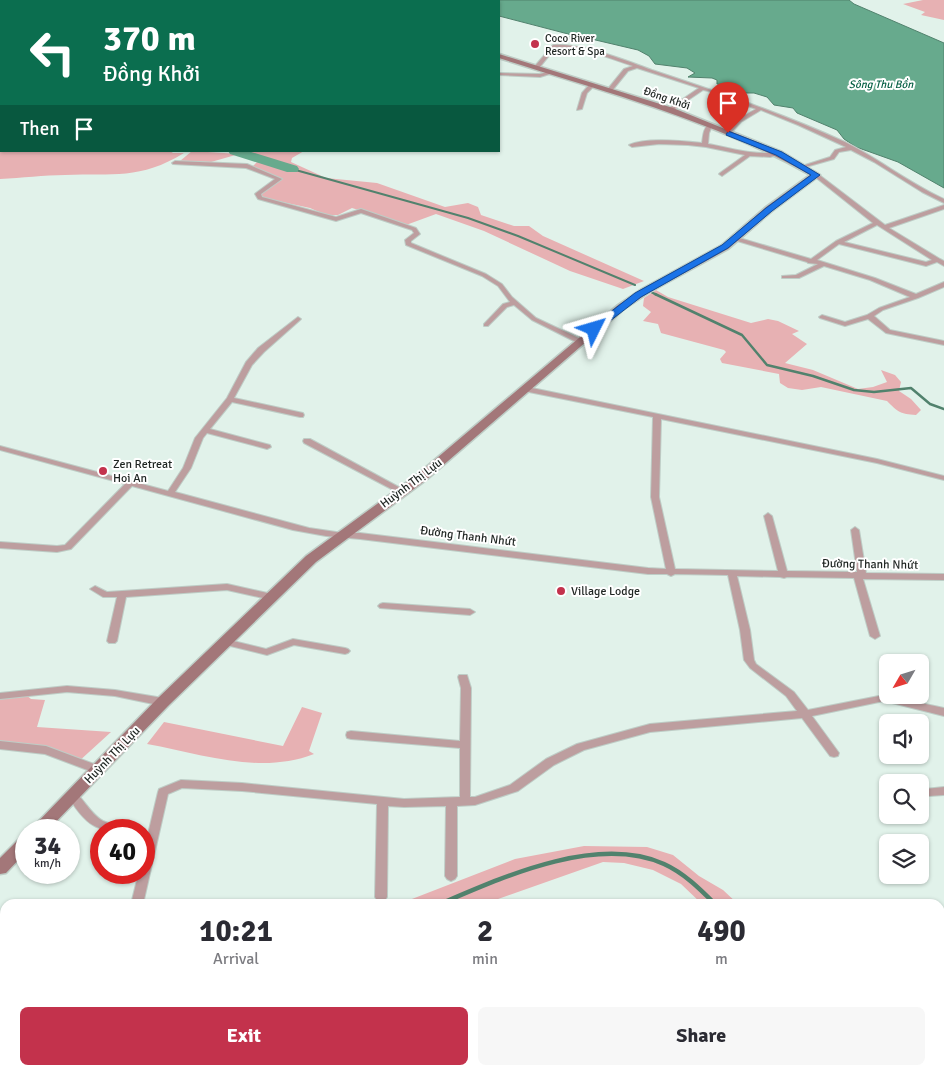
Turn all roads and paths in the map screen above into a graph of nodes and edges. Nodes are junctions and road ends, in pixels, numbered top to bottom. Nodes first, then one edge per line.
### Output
1 (500, 56) edge
2 (638, 66) junction
3 (537, 67) junction
4 (551, 72) junction
5 (500, 74) edge
6 (591, 86) junction
7 (703, 88) junction
8 (608, 91) junction
9 (761, 108) junction
10 (579, 109) dead end
11 (670, 110) junction
12 (709, 126) junction
13 (728, 133) junction
14 (632, 145) dead end
15 (705, 145) junction
16 (852, 148) junction
17 (750, 154) junction
18 (779, 154) junction
19 (174, 163) dead end
20 (804, 167) junction
21 (722, 174) dead end
22 (816, 175) junction
23 (944, 201) edge
24 (944, 207) edge
25 (877, 223) junction
26 (885, 227) junction
27 (736, 239) junction
28 (838, 242) junction
29 (810, 262) junction
30 (941, 262) edge
31 (822, 265) junction
32 (784, 277) dead end
33 (944, 284) edge
34 (916, 298) junction
35 (515, 303) junction
36 (869, 316) junction
37 (822, 317) dead end
38 (298, 319) dead end
39 (486, 325) dead end
40 (581, 341) junction
41 (944, 343) edge
42 (527, 389) junction
43 (230, 399) junction
44 (300, 415) dead end
45 (657, 416) junction
46 (205, 430) junction
47 (307, 441) dead end
48 (267, 447) dead end
49 (0, 448) edge
50 (944, 478) edge
51 (129, 484) junction
52 (402, 491) junction
53 (170, 494) junction
54 (768, 516) dead end
55 (855, 530) dead end
56 (340, 536) junction
57 (0, 545) edge
58 (671, 573) junction
59 (732, 574) junction
60 (784, 575) junction
61 (860, 576) junction
62 (944, 577) edge
63 (95, 589) dead end
64 (122, 595) junction
65 (272, 597) junction
66 (383, 606) dead end
67 (470, 612) dead end
68 (875, 636) dead end
69 (112, 641) dead end
70 (225, 642) junction
71 (345, 651) dead end
72 (464, 677) dead end
73 (0, 696) edge
74 (163, 702) junction
75 (944, 712) edge
76 (806, 714) junction
77 (351, 735) dead end
78 (0, 745) edge
79 (466, 745) junction
80 (834, 753) dead end
81 (98, 770) junction
82 (944, 791) edge
83 (929, 792) dead end
84 (73, 795) junction
85 (383, 801) junction
86 (465, 801) junction
87 (452, 802) junction
88 (49, 819) edge
89 (90, 819) edge
90 (153, 819) edge
91 (15, 853) edge
92 (0, 868) edge
93 (451, 876) dead end
94 (140, 884) edge
95 (381, 896) dead end
96 (138, 899) edge

1 - 3 street, Đồng Khởi
2 - 3 street
2 - 7 street
2 - 8 street
3 - 4 street, Đồng Khởi
4 - 5 street
4 - 6 street, Đồng Khởi
6 - 8 street, Đồng Khởi
6 - 10 street
7 - 9 street
7 - 11 street
8 - 11 street, Đồng Khởi
9 - 13 street
9 - 16 street
11 - 12 street, Đồng Khởi
12 - 13 street, Đồng Khởi
12 - 15 street
13 - 18 street, Đồng Khởi
14 - 15 street
15 - 17 street
16 - 20 street
16 - 23 street
17 - 18 street
17 - 21 street
18 - 20 street, Đồng Khởi
19 - 35 street
20 - 22 street, Đồng Khởi
22 - 25 street, Đồng Khởi
22 - 27 street, Huỳnh Thị Lựu
24 - 26 street
25 - 26 street, Đồng Khởi
25 - 28 street
26 - 30 street, Đồng Khởi
27 - 29 street
27 - 40 street, Huỳnh Thị Lựu
28 - 29 street
28 - 30 street
29 - 31 street
31 - 32 street
31 - 34 street
33 - 34 street
34 - 36 street
35 - 39 street
35 - 40 street
36 - 37 street
36 - 41 street
38 - 43 street
40 - 42 street, Huỳnh Thị Lựu
42 - 45 street
42 - 52 street, Huỳnh Thị Lựu
43 - 44 street
43 - 46 street
45 - 50 street
45 - 58 street
46 - 48 street
46 - 53 street
47 - 52 street
49 - 51 street, Đường Thanh Nhứt
51 - 53 street, Đường Thanh Nhứt
51 - 57 street
52 - 56 street, Huỳnh Thị Lựu
53 - 56 street, Đường Thanh Nhứt
54 - 60 street
55 - 61 street
56 - 58 street, Đường Thanh Nhứt
56 - 65 street, Huỳnh Thị Lựu
58 - 59 street, Đường Thanh Nhứt
59 - 60 street, Đường Thanh Nhứt
59 - 76 street
60 - 61 street, Đường Thanh Nhứt
61 - 62 street, Đường Thanh Nhứt
61 - 68 street
63 - 64 street
64 - 65 street
64 - 69 street
65 - 70 street, Huỳnh Thị Lựu
66 - 67 street
70 - 71 street
70 - 74 street, Huỳnh Thị Lựu
72 - 79 street
73 - 74 street
74 - 81 street, Huỳnh Thị Lựu
75 - 76 street
76 - 80 street
76 - 86 street
77 - 79 street
78 - 81 street
79 - 86 street
81 - 84 street, Huỳnh Thị Lựu
82 - 83 street
84 - 88 street, Huỳnh Thị Lựu
84 - 89 street
85 - 87 street
85 - 90 street
85 - 95 street
86 - 87 street
87 - 93 street
91 - 92 street
94 - 96 street

